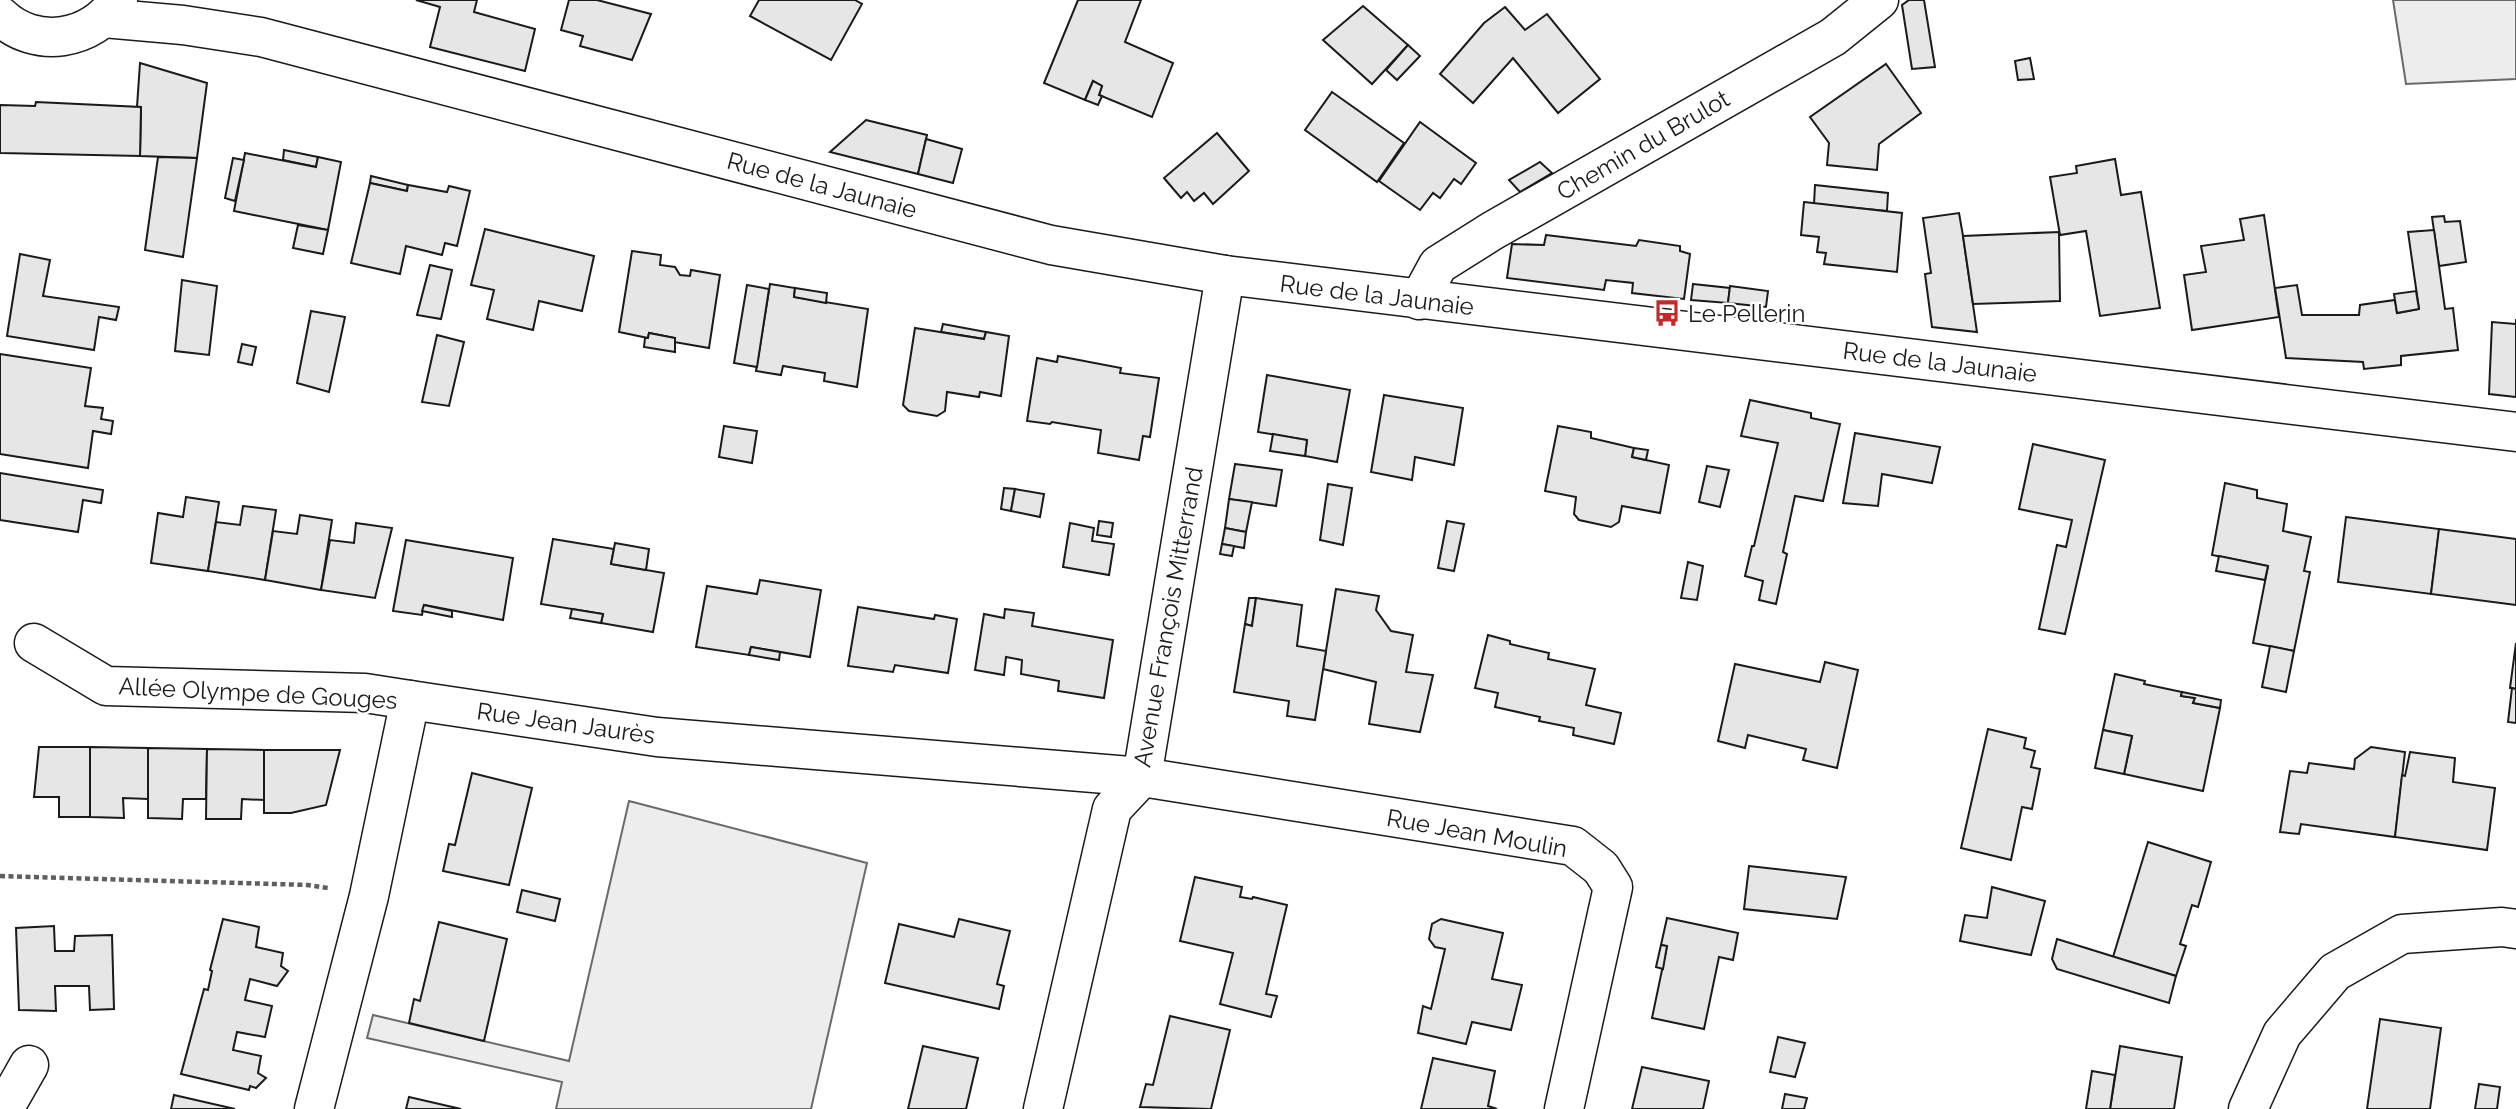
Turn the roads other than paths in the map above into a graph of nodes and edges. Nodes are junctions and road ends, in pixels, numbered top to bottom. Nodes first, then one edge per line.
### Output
1 (186, 0) edge
2 (1880, 0) edge
3 (111, 9) edge
4 (2, 20) edge
5 (261, 37) junction
6 (1224, 275) junction
7 (1419, 300) junction
8 (2516, 432) edge
9 (34, 643) dead end
10 (410, 700) junction
11 (1142, 777) junction
12 (2516, 929) edge
13 (29, 1065) dead end
14 (4, 1109) edge
15 (314, 1109) edge
16 (1043, 1109) edge
17 (1564, 1109) edge
18 (2248, 1109) edge

1 - 5 street, Rue de la Jaunaie
2 - 7 street, Chemin du Brulot
3 - 4 street
3 - 5 street, Rue de la Jaunaie
5 - 6 street, Rue de la Jaunaie
6 - 7 street, Rue de la Jaunaie
6 - 11 street, Avenue François Mitterrand
7 - 8 street, Rue de la Jaunaie
9 - 10 street, Allée Olympe de Gouges
10 - 11 street, Rue Jean Jaurès
10 - 15 street
11 - 16 street, Avenue François Mitterrand
11 - 17 street, Rue Jean Moulin
12 - 18 street
13 - 14 street

